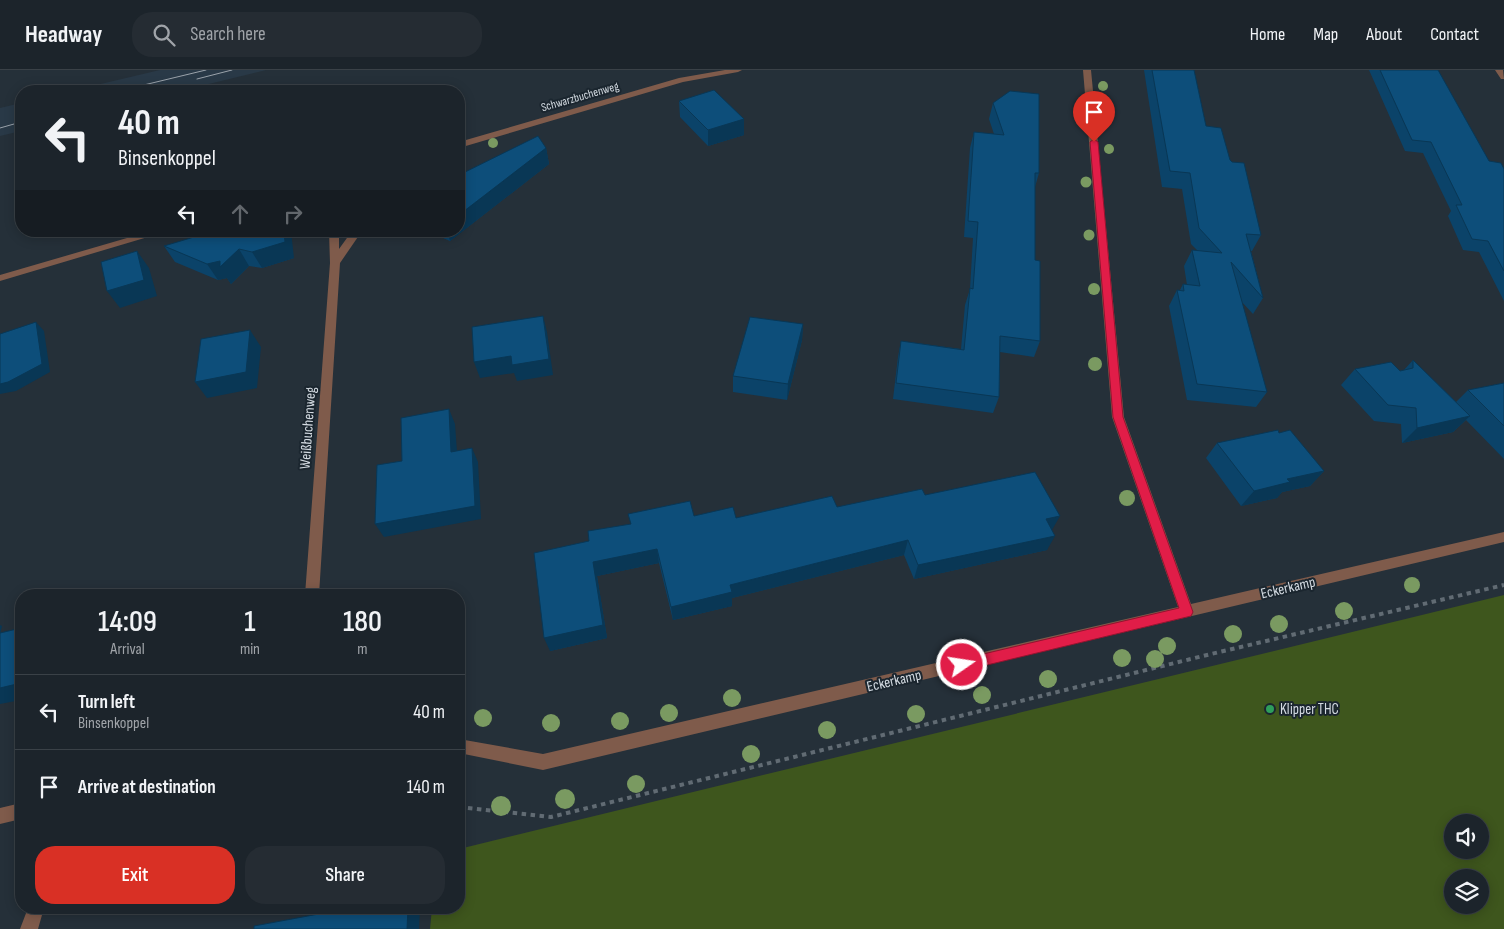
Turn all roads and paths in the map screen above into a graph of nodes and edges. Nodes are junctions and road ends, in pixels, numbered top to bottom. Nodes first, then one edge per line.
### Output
1 (738, 70) edge
2 (1087, 70) edge
3 (1499, 70) edge
4 (1504, 78) edge
5 (484, 138) junction
6 (465, 143) edge
7 (465, 148) edge
8 (142, 237) edge
9 (334, 237) edge
10 (353, 237) edge
11 (335, 264) junction
12 (0, 278) edge
13 (1504, 537) edge
14 (1504, 585) edge
15 (312, 589) edge
16 (1187, 612) junction
17 (465, 747) edge
18 (465, 808) edge
19 (15, 812) edge
20 (0, 816) edge
21 (34, 914) edge
22 (29, 929) edge

1 - 5 street, Schwarzbuchenweg
2 - 16 street
3 - 4 street
5 - 6 street, Schwarzbuchenweg
5 - 7 street
8 - 12 street
9 - 11 street, Weißbuchenweg
10 - 11 street, Weißbuchenweg
11 - 15 street, Weißbuchenweg
13 - 16 street, Eckerkamp
14 - 18 path
16 - 17 street, Eckerkamp
19 - 20 street
21 - 22 street

